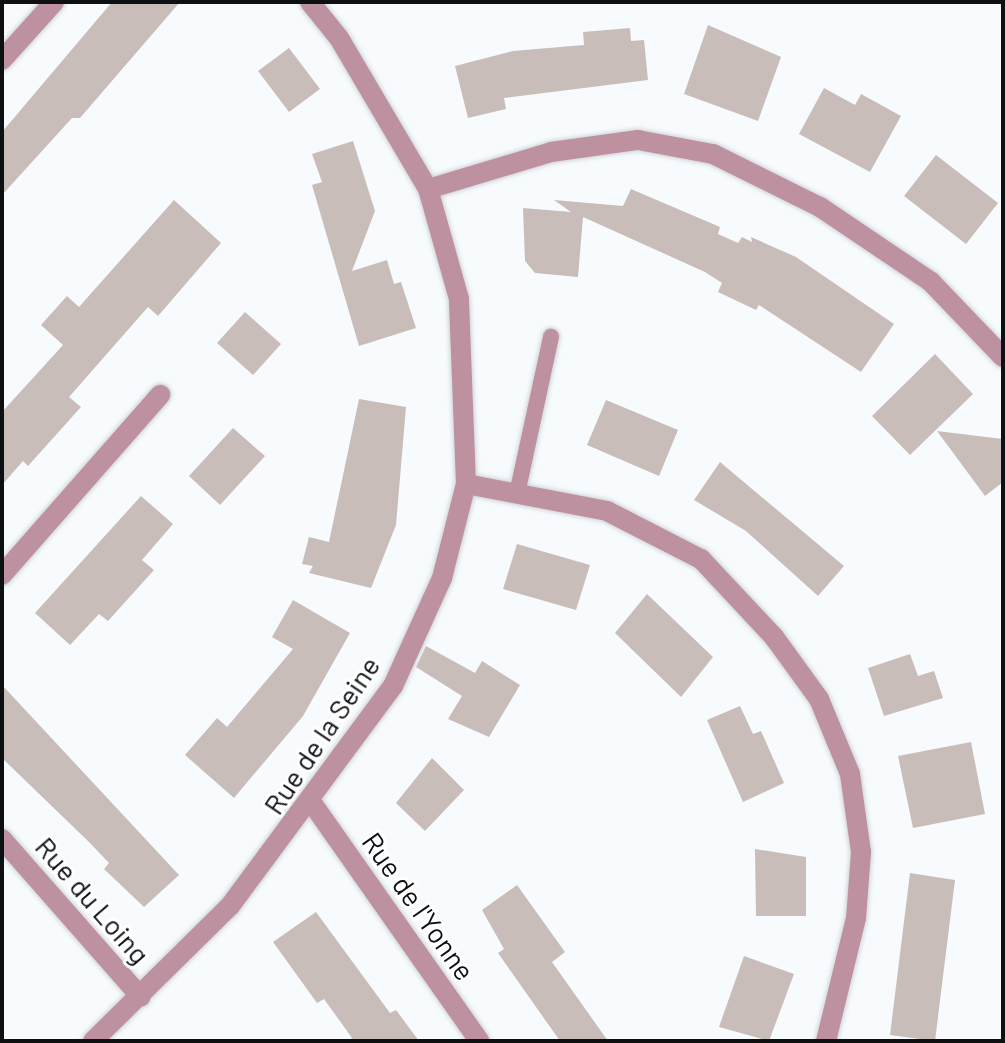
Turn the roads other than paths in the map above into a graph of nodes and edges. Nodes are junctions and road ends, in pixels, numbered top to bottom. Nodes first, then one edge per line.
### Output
1 (54, 2) edge
2 (310, 2) edge
3 (2, 60) edge
4 (428, 189) junction
5 (551, 337) dead end
6 (1003, 357) edge
7 (160, 395) dead end
8 (466, 484) junction
9 (517, 494) junction
10 (2, 575) edge
11 (312, 803) junction
12 (2, 839) edge
13 (141, 997) junction
14 (93, 1041) edge
15 (479, 1041) edge
16 (826, 1041) edge

1 - 3 street
2 - 4 street, Rue de la Seine
4 - 6 street
4 - 8 street, Rue de la Seine
5 - 9 lane
7 - 10 street
8 - 9 street
8 - 11 street, Rue de la Seine
9 - 16 street
11 - 13 street, Rue de la Seine
11 - 15 street, Rue de l'Yonne
12 - 13 street, Rue du Loing
13 - 14 street, Rue de la Seine

